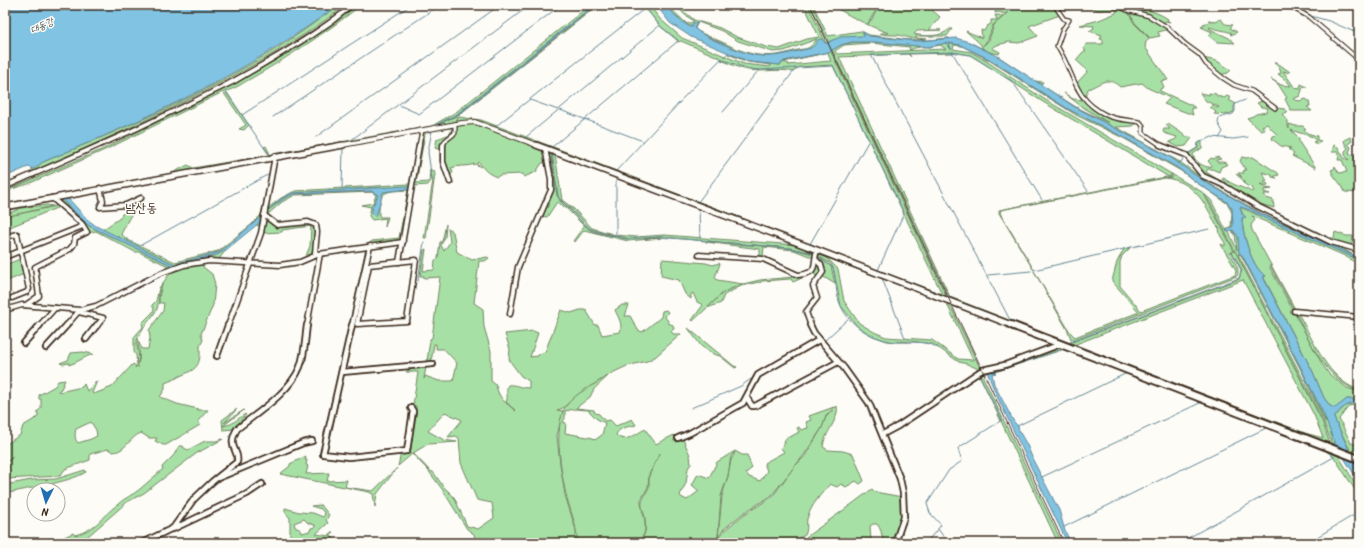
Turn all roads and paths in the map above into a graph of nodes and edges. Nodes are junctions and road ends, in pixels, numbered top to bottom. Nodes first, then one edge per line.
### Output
1 (352, 5) edge
2 (1064, 5) edge
3 (1117, 5) edge
4 (1288, 5) edge
5 (1359, 60) edge
6 (1275, 108) dead end
7 (455, 124) junction
8 (422, 130) junction
9 (545, 148) junction
10 (275, 156) junction
11 (450, 182) dead end
12 (5, 187) edge
13 (100, 188) junction
14 (52, 198) junction
15 (142, 198) dead end
16 (5, 206) edge
17 (264, 215) junction
18 (83, 226) junction
19 (5, 237) edge
20 (403, 242) junction
21 (370, 246) junction
22 (21, 250) junction
23 (816, 250) junction
24 (1359, 250) edge
25 (320, 254) junction
26 (699, 255) dead end
27 (5, 257) edge
28 (816, 260) junction
29 (399, 262) junction
30 (249, 265) junction
31 (12, 298) dead end
32 (26, 305) junction
33 (55, 308) junction
34 (5, 310) edge
35 (79, 311) junction
36 (1294, 311) dead end
37 (510, 314) dead end
38 (1359, 317) edge
39 (86, 339) dead end
40 (819, 340) junction
41 (24, 343) dead end
42 (1061, 344) junction
43 (46, 348) dead end
44 (217, 356) dead end
45 (838, 362) junction
46 (433, 364) dead end
47 (342, 372) junction
48 (747, 398) junction
49 (411, 408) dead end
50 (883, 434) junction
51 (678, 438) dead end
52 (312, 441) dead end
53 (1359, 459) edge
54 (213, 480) junction
55 (262, 484) dead end
56 (169, 531) junction
57 (142, 543) edge
58 (895, 543) edge

1 - 12 highway
2 - 24 street
3 - 6 street
4 - 5 street
7 - 8 main road
7 - 9 main road
7 - 11 street
8 - 10 main road
8 - 20 street
9 - 23 main road
9 - 37 street
10 - 13 main road
10 - 17 street
13 - 14 main road
13 - 15 street
14 - 16 main road
14 - 18 street
17 - 25 street
17 - 30 street
18 - 22 street
18 - 32 street
19 - 22 street
20 - 21 street
20 - 29 street
21 - 25 street
21 - 47 street
22 - 27 street
22 - 31 street
23 - 28 street
23 - 42 main road
25 - 30 street
25 - 54 street
26 - 28 street
28 - 40 street
29 - 29 street
30 - 35 street
30 - 44 street
32 - 33 street
32 - 34 street
33 - 35 street
33 - 41 street
35 - 39 street
35 - 43 street
36 - 38 street
40 - 45 street
40 - 48 street
42 - 50 street
42 - 53 main road
45 - 48 street
45 - 50 street
46 - 47 street
47 - 49 street
48 - 51 street
50 - 58 street
52 - 54 street
54 - 56 street
55 - 56 street
56 - 57 street

